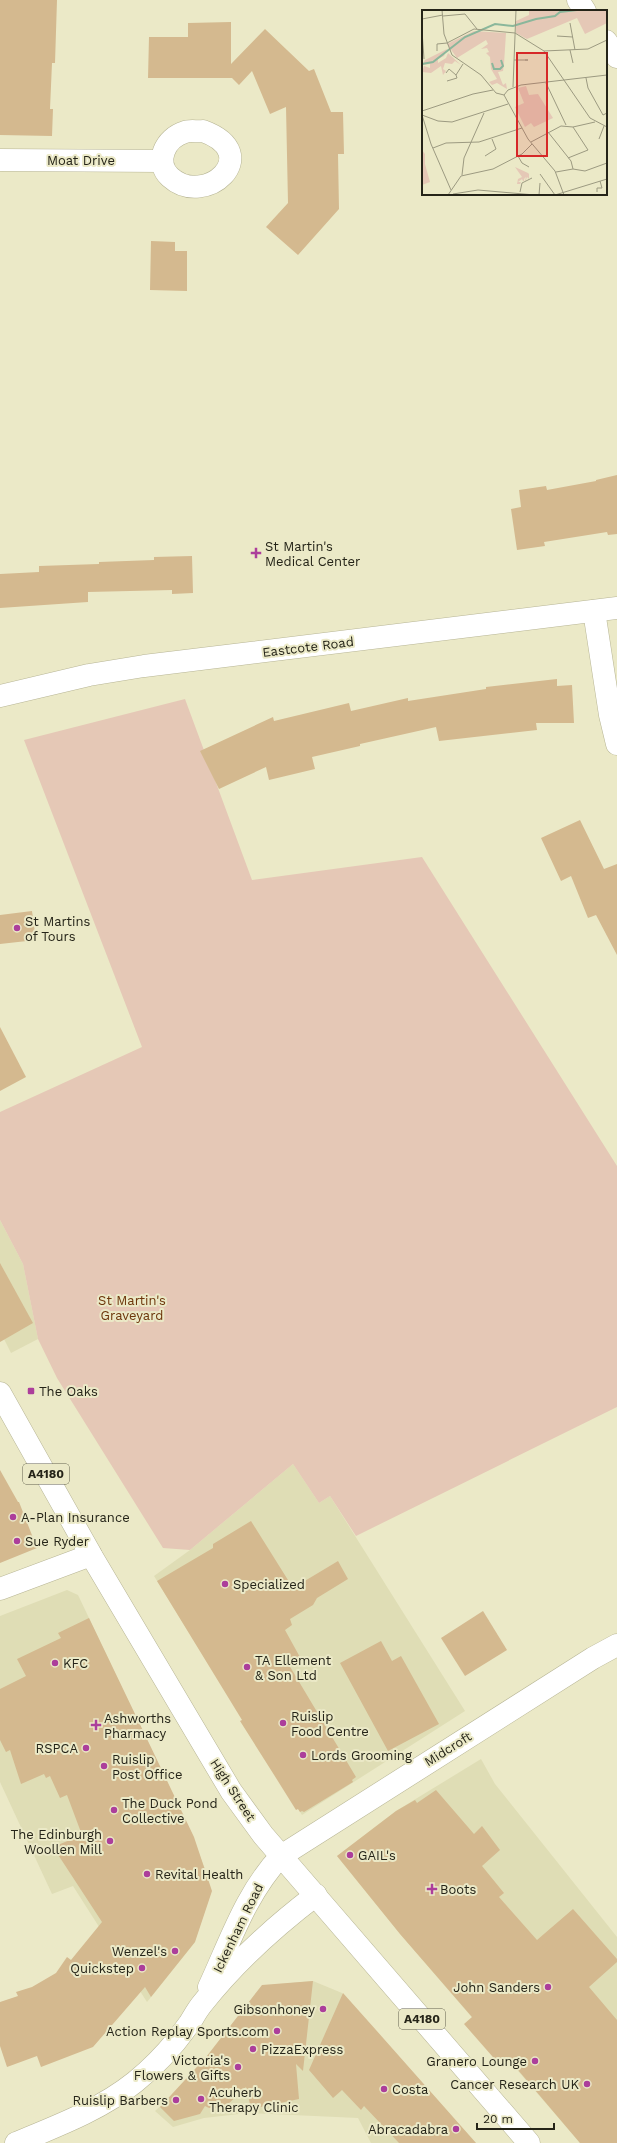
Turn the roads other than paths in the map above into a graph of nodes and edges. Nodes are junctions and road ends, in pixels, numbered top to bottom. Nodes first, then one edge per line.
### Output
1 (578, 0) edge
2 (584, 10) edge
3 (607, 42) edge
4 (617, 57) edge
5 (0, 160) edge
6 (162, 161) dead end
7 (617, 608) edge
8 (594, 611) junction
9 (0, 696) edge
10 (617, 744) edge
11 (0, 1393) edge
12 (91, 1555) junction
13 (0, 1589) edge
14 (617, 1645) edge
15 (281, 1856) junction
16 (316, 1895) junction
17 (201, 2005) junction
18 (16, 2143) edge
19 (529, 2143) edge

1 - 2 main road
3 - 4 main road
5 - 6 main road, Moat Drive
7 - 8 main road, Eastcote Road
8 - 9 main road, Eastcote Road
8 - 10 main road
11 - 12 main road, High Street / A4180
12 - 13 main road
12 - 15 main road, High Street / A4180
14 - 15 main road, Midcroft
15 - 16 main road, High Street / A4180
15 - 17 main road, Ickenham Road
16 - 17 main road, Ickenham Road
16 - 19 main road, High Street / A4180
17 - 18 main road, Ickenham Road

